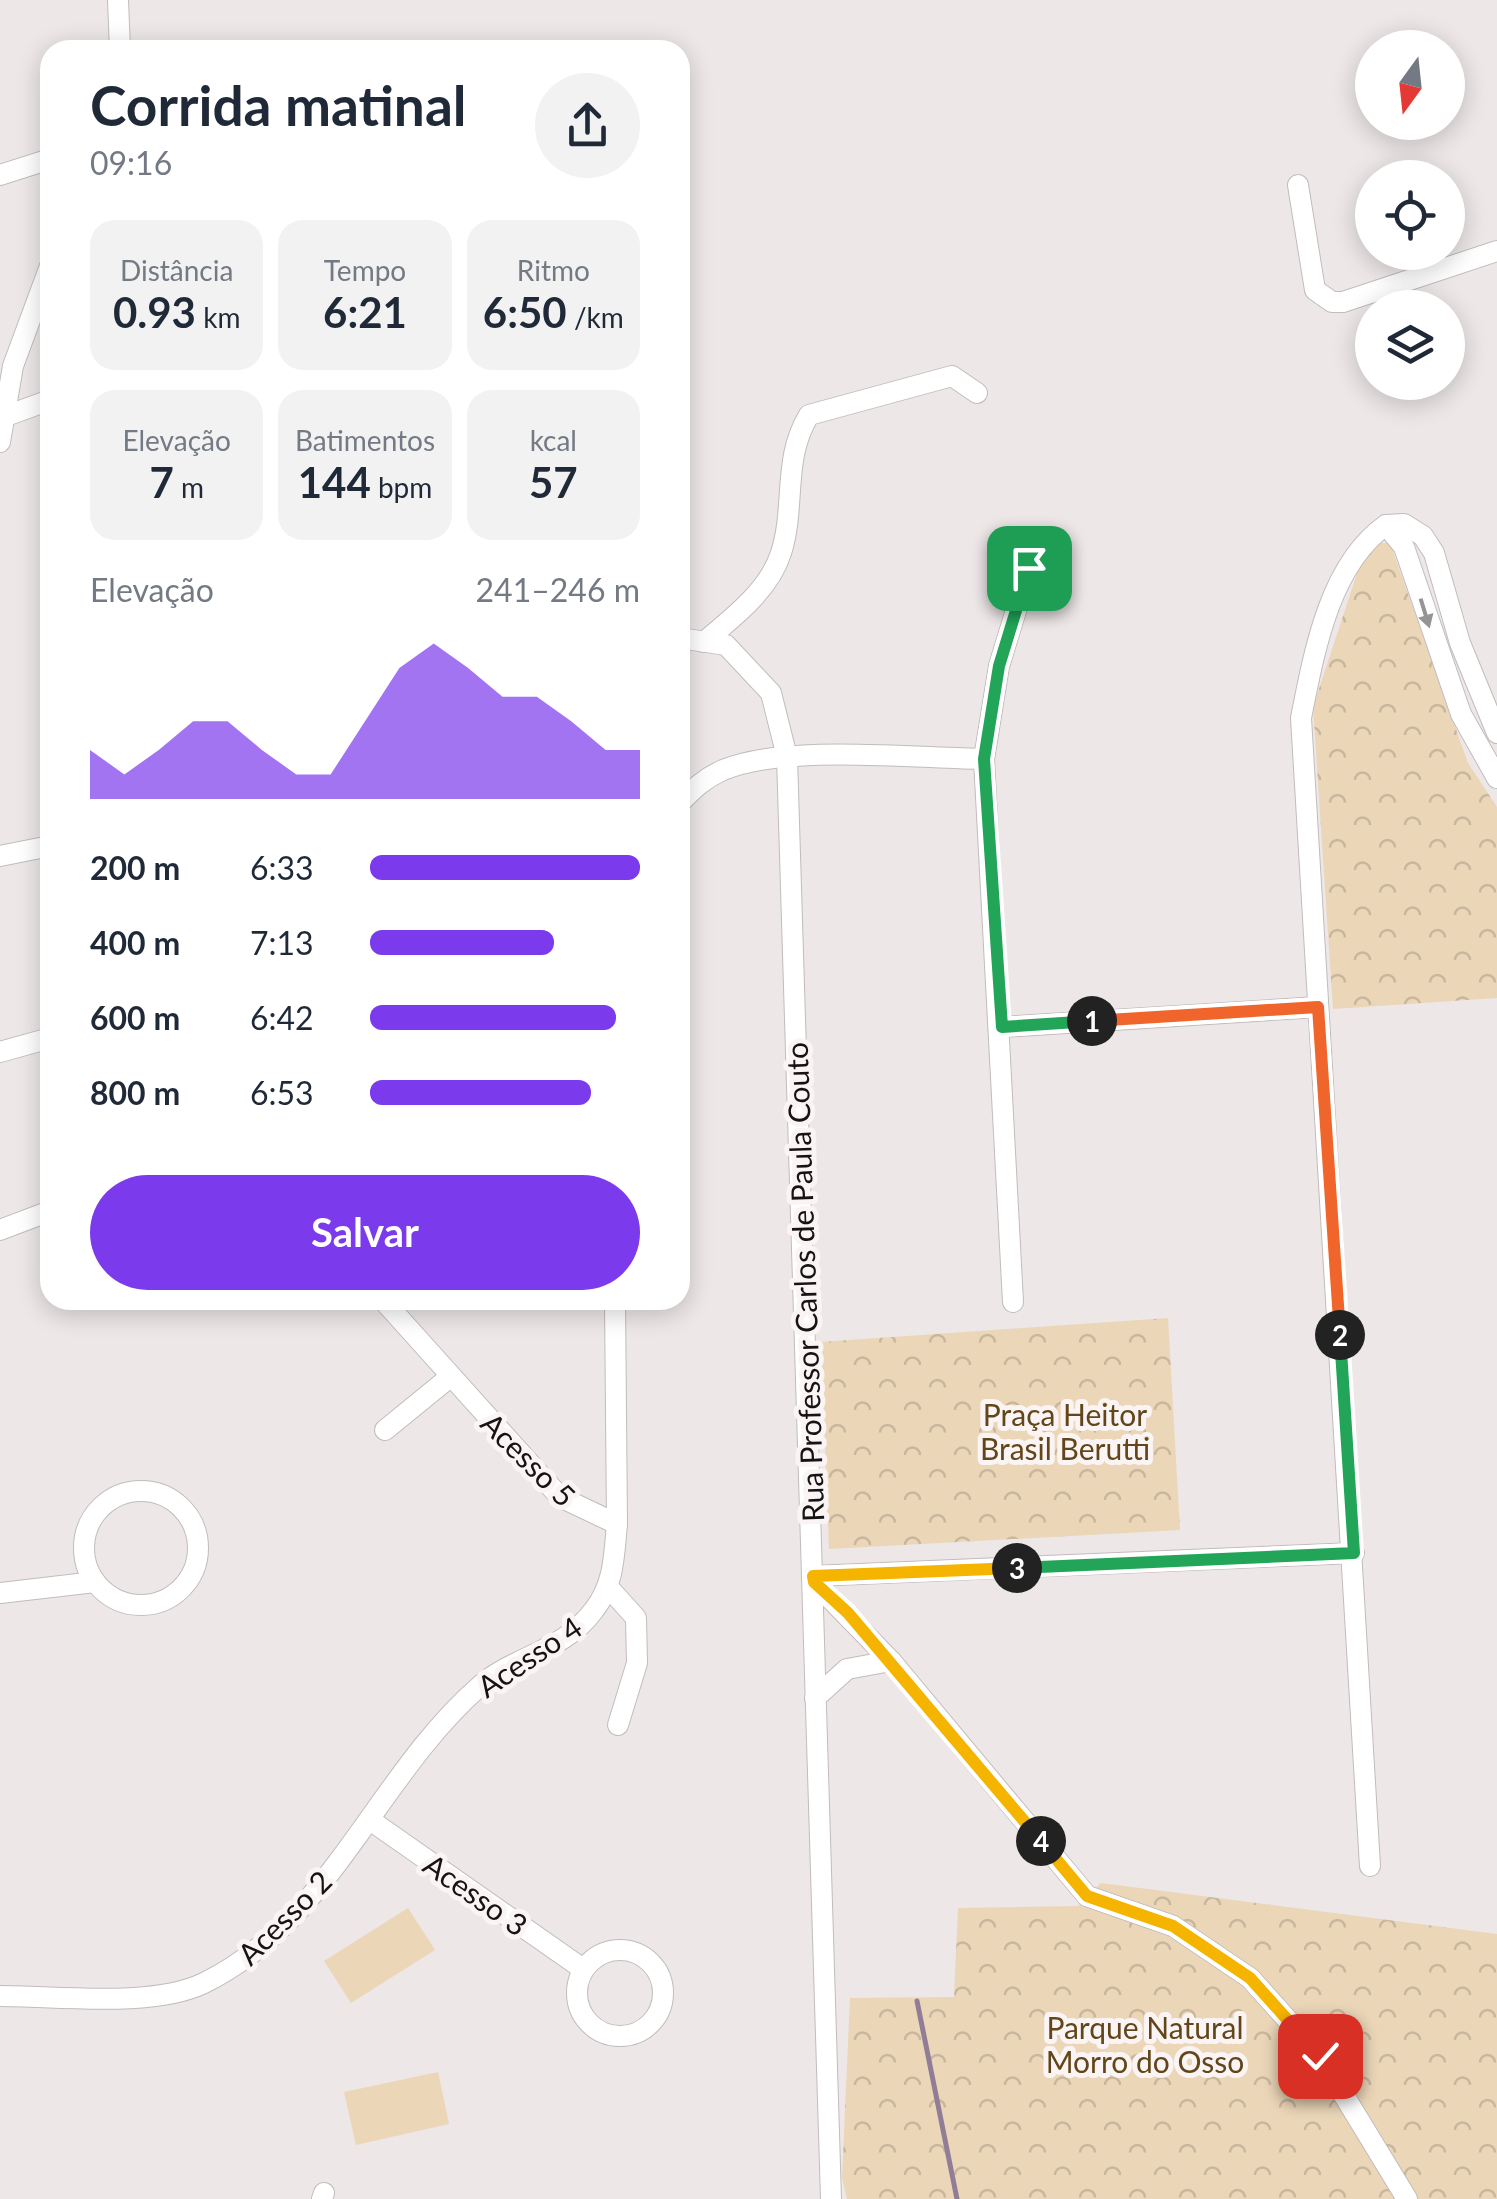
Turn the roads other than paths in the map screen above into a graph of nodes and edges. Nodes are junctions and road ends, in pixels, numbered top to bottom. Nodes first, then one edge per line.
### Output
1 (118, 0) edge
2 (120, 40) edge
3 (40, 162) edge
4 (0, 176) edge
5 (1298, 185) dead end
6 (1497, 251) edge
7 (1465, 257) edge
8 (1422, 270) edge
9 (40, 293) edge
10 (977, 392) dead end
11 (40, 404) edge
12 (3, 417) junction
13 (0, 442) edge
14 (1386, 525) junction
15 (1029, 568) dead end
16 (690, 640) edge
17 (704, 642) junction
18 (1497, 733) edge
19 (787, 757) junction
20 (984, 759) junction
21 (1497, 778) edge
22 (690, 792) edge
23 (40, 848) edge
24 (0, 856) edge
25 (1318, 1007) junction
26 (1002, 1027) junction
27 (40, 1041) edge
28 (0, 1052) edge
29 (40, 1214) edge
30 (0, 1230) edge
31 (1013, 1302) dead end
32 (392, 1310) edge
33 (615, 1310) edge
34 (450, 1376) junction
35 (385, 1430) dead end
36 (617, 1524) junction
37 (1354, 1553) junction
38 (813, 1579) junction
39 (94, 1582) junction
40 (609, 1588) junction
41 (0, 1593) edge
42 (890, 1662) junction
43 (815, 1698) junction
44 (618, 1724) dead end
45 (370, 1820) junction
46 (1370, 1866) dead end
47 (583, 1969) junction
48 (0, 1996) edge
49 (830, 2189) edge
50 (1407, 2199) edge

1 - 2 street
3 - 4 street
5 - 8 street
6 - 7 street
9 - 12 street
10 - 17 street
11 - 12 street
12 - 13 street
14 - 18 street
14 -> 21 street
14 - 25 street
15 - 20 street
16 - 17 street
17 - 19 street, Rua Professor Carlos de Paula Couto
19 - 20 street
19 - 22 street
19 - 38 street, Rua Professor Carlos de Paula Couto
20 - 26 street
23 - 24 street
25 - 26 street
25 - 37 street
26 - 31 street
27 - 28 street
29 - 30 street
32 - 34 street, Acesso 5
33 - 36 street, Acesso 5
34 - 35 street
34 - 36 street, Acesso 5
36 - 40 street
37 - 38 street
37 - 46 street
38 - 42 street
38 - 43 street, Rua Professor Carlos de Paula Couto
39 - 39 street
39 - 41 street
40 - 44 street
40 - 45 street, Acesso 4
42 - 43 street
42 - 50 street
43 - 49 street, Rua Professor Carlos de Paula Couto
45 - 47 street, Acesso 3
45 - 48 street, Acesso 2
47 - 47 street

